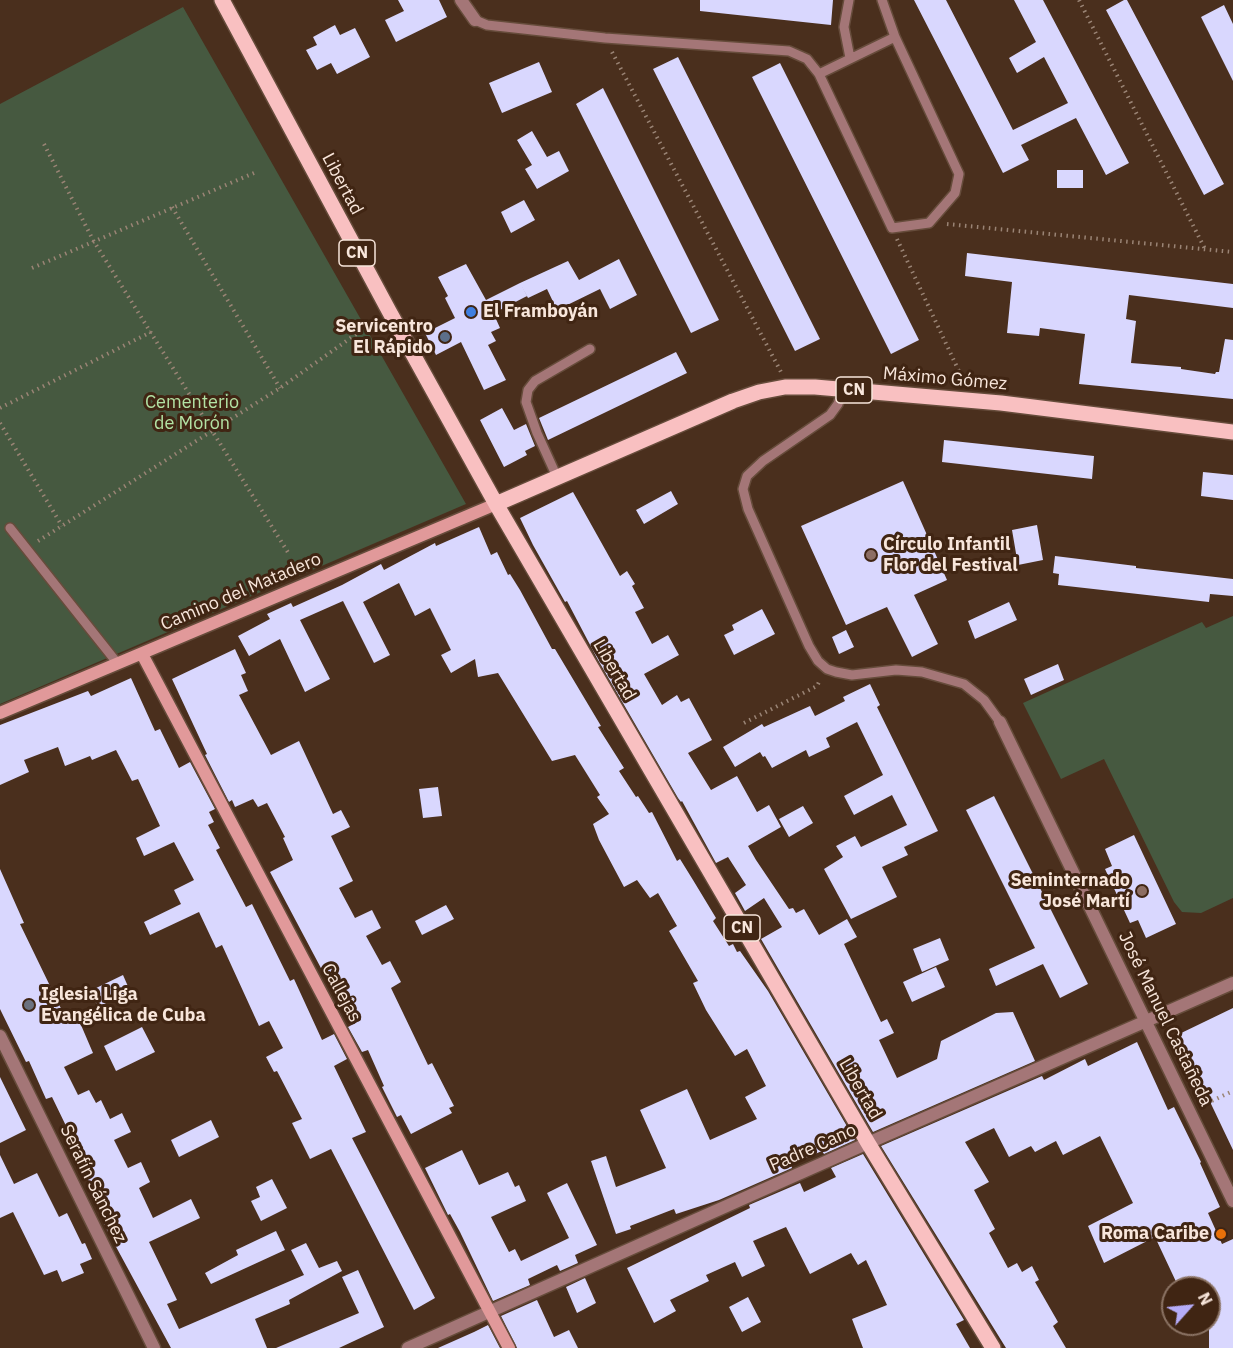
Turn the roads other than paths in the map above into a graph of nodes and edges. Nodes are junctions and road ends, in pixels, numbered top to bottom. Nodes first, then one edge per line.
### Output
1 (222, 0) edge
2 (461, 0) edge
3 (849, 0) edge
4 (882, 0) edge
5 (475, 20) joint
6 (895, 38) junction
7 (850, 58) junction
8 (819, 74) junction
9 (590, 349) dead end
10 (843, 389) junction
11 (1233, 432) edge
12 (557, 477) junction
13 (495, 504) junction
14 (10, 528) dead end
15 (142, 654) junction
16 (118, 664) junction
17 (0, 713) edge
18 (1000, 722) joint
19 (1233, 983) edge
20 (1146, 1021) junction
21 (0, 1036) edge
22 (868, 1143) junction
23 (1233, 1201) edge
24 (490, 1312) junction
25 (154, 1348) edge
26 (408, 1348) edge
27 (509, 1348) edge
28 (993, 1348) edge

1 - 13 main road, Libertad / CN
2 - 5 street
3 - 7 lane
4 - 6 lane
5 - 8 lane
6 - 7 lane
6 - 8 lane
7 - 8 lane
9 - 12 lane
10 - 11 main road, Máximo Gómez / CN
10 - 12 main road, Máximo Gómez / CN
10 - 18 lane, José Manuel Castañeda
12 - 13 main road, Máximo Gómez / CN
13 - 15 main road, Camino del Matadero
13 - 22 main road, Libertad / CN
14 - 16 lane
15 - 16 main road, Camino del Matadero
15 - 24 main road, Callejas
16 - 17 main road, Camino del Matadero
18 - 20 street, José Manuel Castañeda
19 - 20 street, Padre Cano
20 - 22 street, Padre Cano
20 - 23 street, José Manuel Castañeda
21 - 25 street, Serafín Sánchez
22 - 24 street, Padre Cano
22 - 28 main road, Libertad / CN
24 - 26 street, Padre Cano
24 - 27 main road, Callejas

